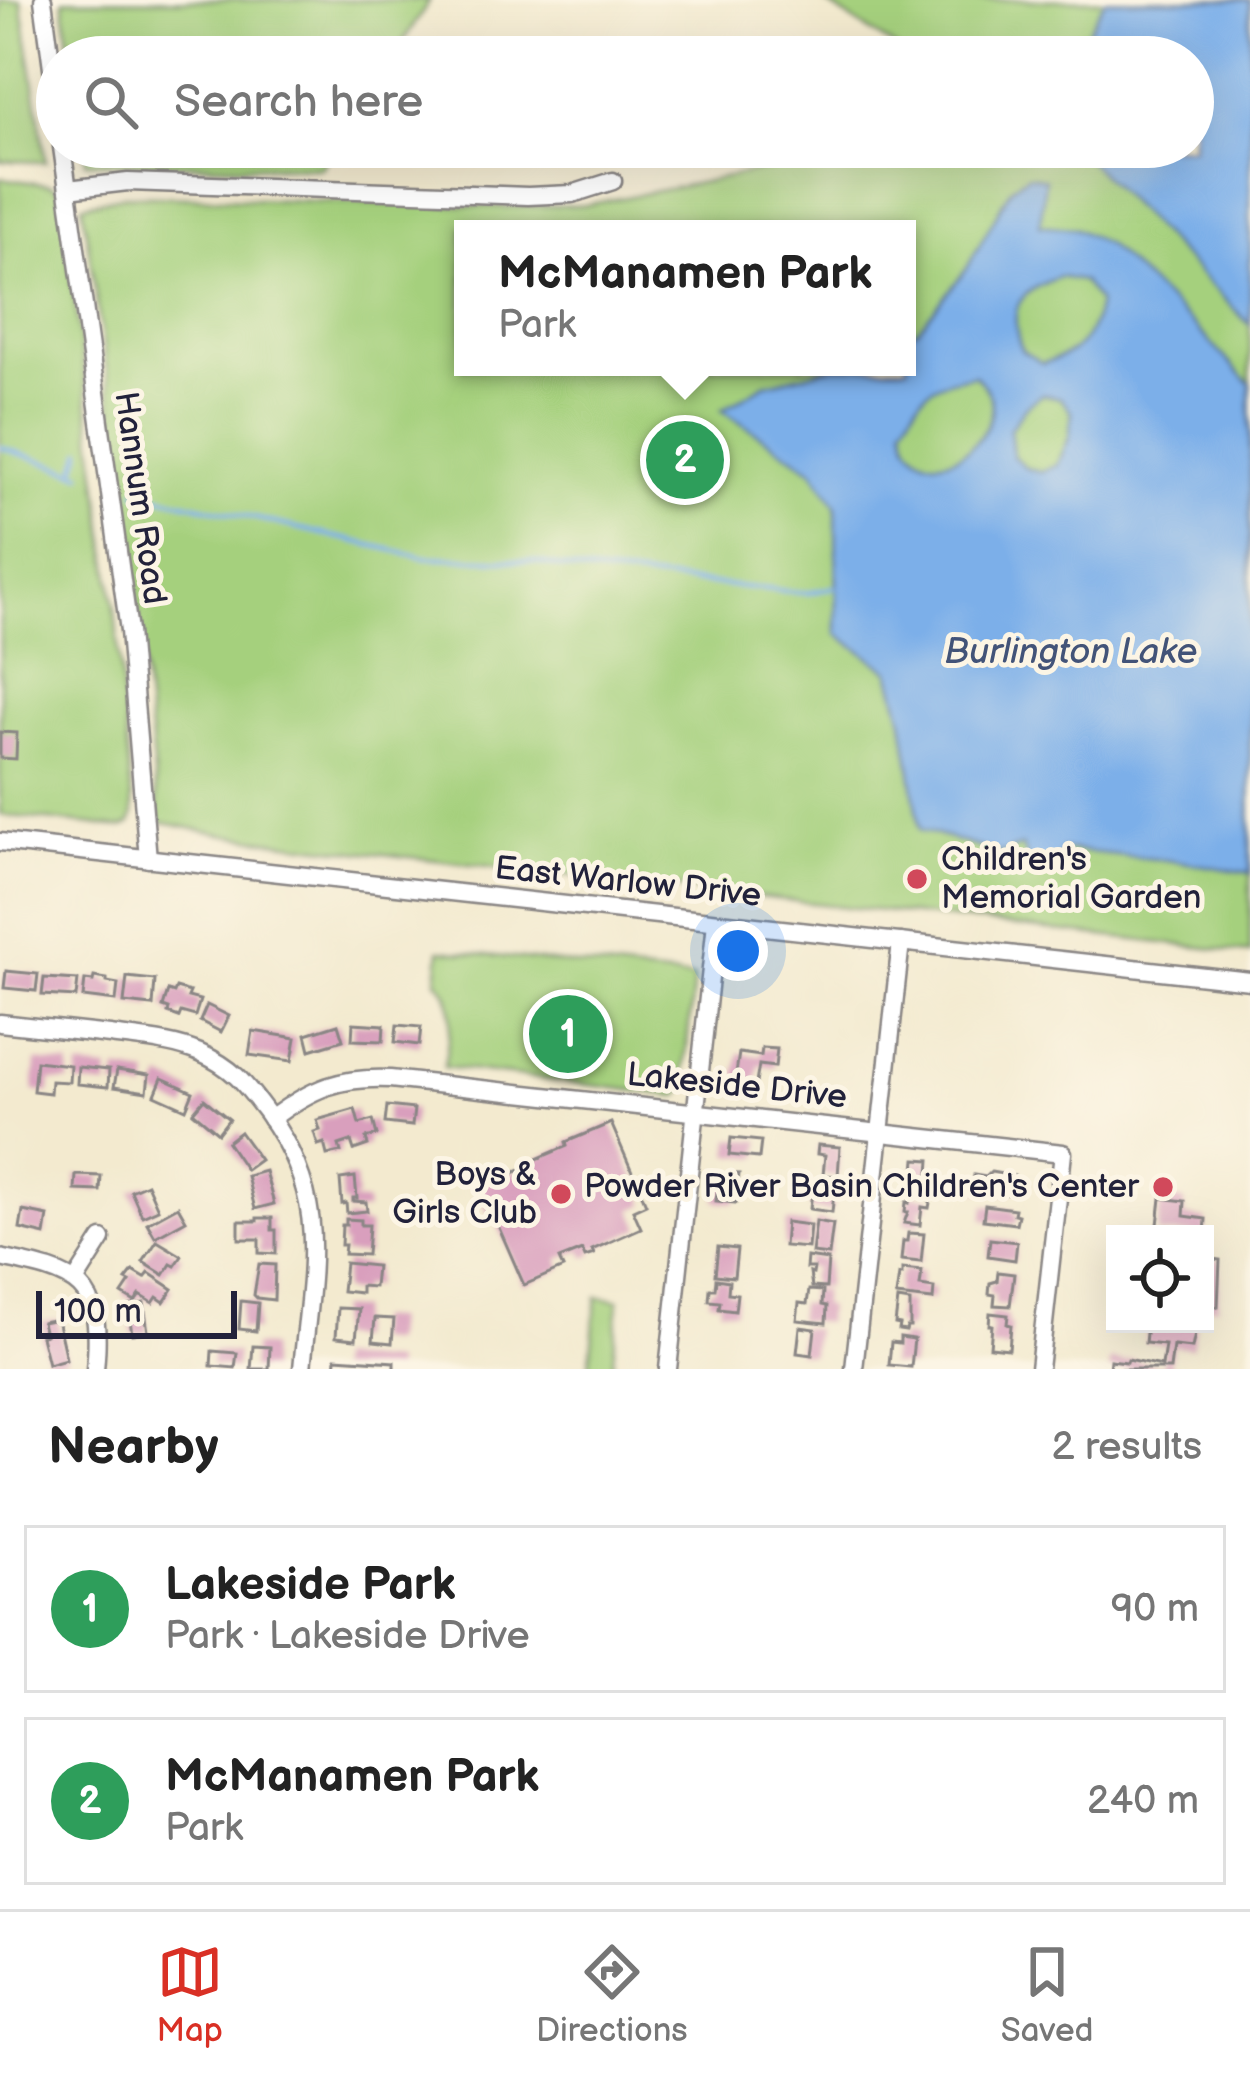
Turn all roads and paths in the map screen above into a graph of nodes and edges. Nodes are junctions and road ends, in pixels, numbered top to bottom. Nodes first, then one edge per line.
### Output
1 (43, 0) edge
2 (48, 36) edge
3 (65, 168) edge
4 (613, 181) dead end
5 (68, 189) junction
6 (0, 842) edge
7 (148, 859) junction
8 (716, 922) junction
9 (901, 942) junction
10 (1250, 981) edge
11 (0, 1023) edge
12 (696, 1112) junction
13 (271, 1119) junction
14 (880, 1131) junction
15 (102, 1239) dead end
16 (0, 1258) edge
17 (76, 1280) junction
18 (95, 1369) edge
19 (302, 1369) edge
20 (668, 1369) edge
21 (854, 1369) edge
22 (1039, 1369) edge

1 - 2 street
3 - 5 street, Hannum Road
4 - 5 street
5 - 7 street, Hannum Road
6 - 7 street, East Warlow Drive
7 - 8 street, East Warlow Drive
8 - 9 street, East Warlow Drive
8 - 12 street
9 - 10 street, East Warlow Drive
9 - 14 street
11 - 13 street
12 - 13 street, Lakeside Drive
12 - 14 street, Lakeside Drive
12 - 20 street
13 - 19 street
14 - 21 street
14 - 22 street, Lakeside Drive
15 - 17 street
16 - 17 street
17 - 18 street

